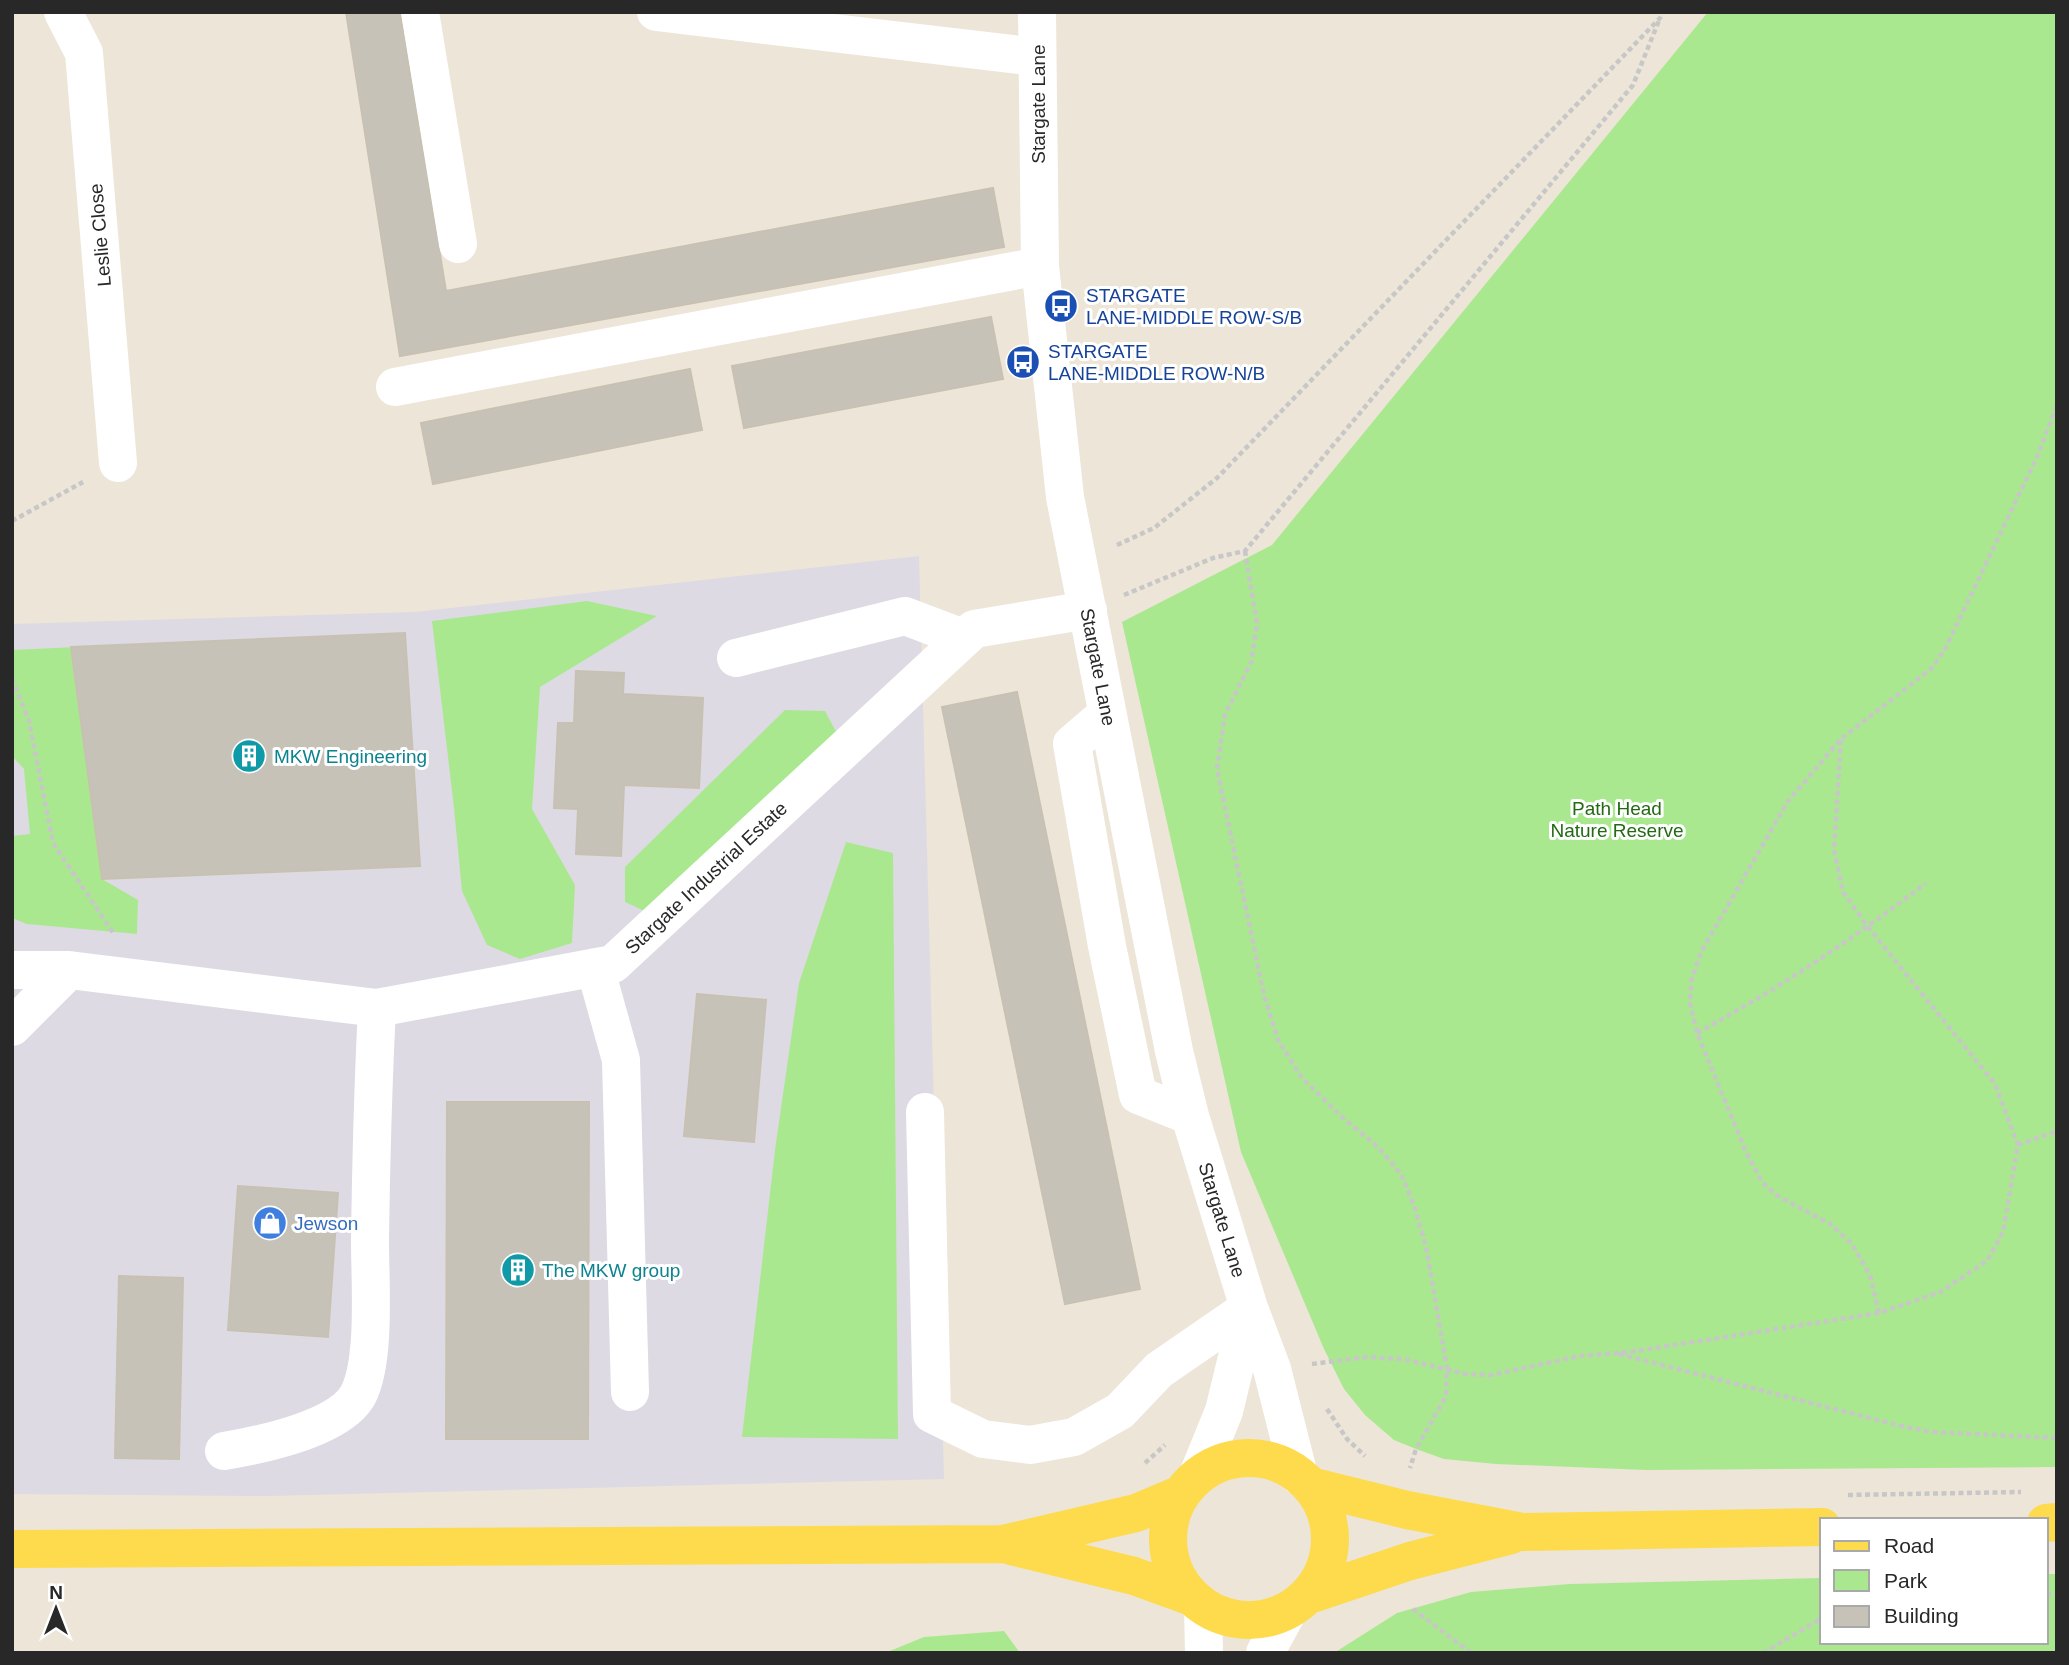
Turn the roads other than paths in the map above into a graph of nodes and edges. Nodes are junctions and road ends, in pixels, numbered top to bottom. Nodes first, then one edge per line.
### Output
1 (63, 12) edge
2 (420, 12) edge
3 (656, 12) edge
4 (1037, 12) edge
5 (1037, 57) junction
6 (457, 244) dead end
7 (1040, 266) junction
8 (395, 387) dead end
9 (118, 464) road end
10 (1087, 610) junction
11 (963, 638) junction
12 (736, 658) dead end
13 (595, 967) junction
14 (12, 970) edge
15 (69, 970) junction
16 (377, 1008) junction
17 (12, 1027) edge
18 (925, 1112) dead end
19 (1249, 1308) junction
20 (630, 1392) dead end
21 (224, 1451) dead end
22 (1306, 1482) junction
23 (1189, 1485) junction
24 (2038, 1507) edge
25 (2057, 1522) edge
26 (1820, 1527) edge
27 (1523, 1532) junction
28 (1003, 1544) junction
29 (12, 1549) edge
30 (1196, 1601) junction
31 (1299, 1603) junction
32 (1205, 1653) edge
33 (1265, 1653) edge

1 - 9 street, Leslie Close
2 - 6 street
3 - 5 street
4 - 5 street, Stargate Lane
5 - 7 street, Stargate Lane
7 - 8 street
7 - 10 street, Stargate Lane
10 - 11 street, Stargate Industrial Estate
10 - 19 street, Stargate Lane
11 - 12 street
11 - 13 street, Stargate Industrial Estate
13 - 16 street, Stargate Industrial Estate
13 - 20 street
14 - 15 street, Stargate Industrial Estate
15 - 16 street, Stargate Industrial Estate
15 - 17 street
16 - 21 street
18 - 19 street
19 - 22 street, Stargate Lane
19 - 23 street
22 - 23 main road
22 - 27 main road
22 - 31 main road
23 - 28 main road
23 - 30 main road
24 - 25 main road
26 - 27 main road
27 - 31 main road
28 - 29 main road
28 - 30 main road
30 - 31 main road
30 - 32 street
31 - 33 street

